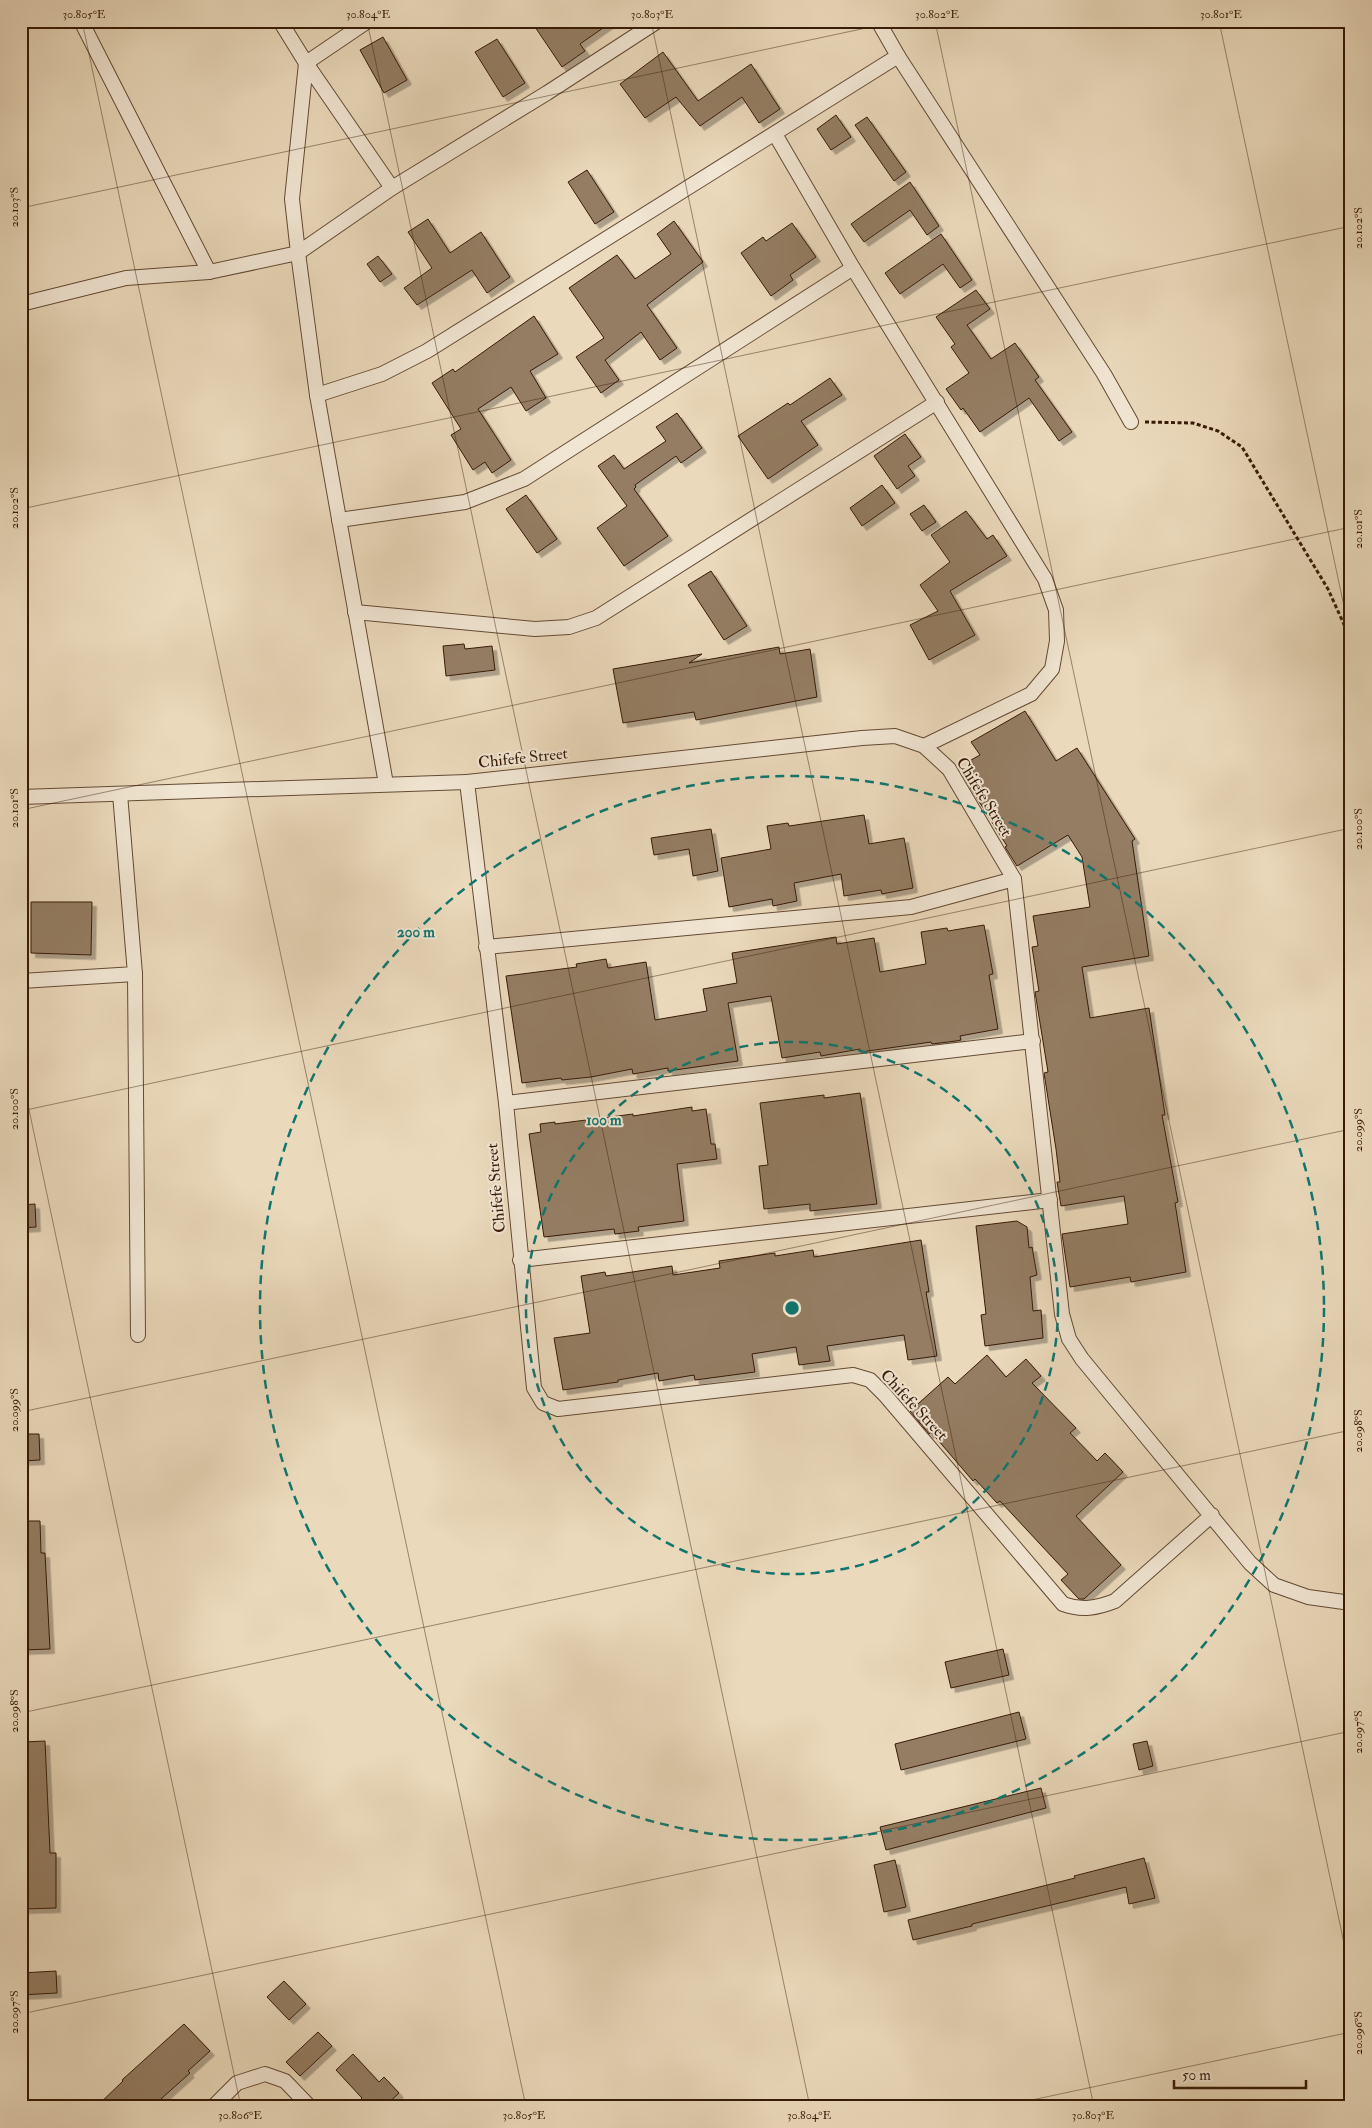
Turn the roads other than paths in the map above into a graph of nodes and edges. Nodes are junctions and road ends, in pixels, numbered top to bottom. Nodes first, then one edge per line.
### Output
1 (81, 21) edge
2 (280, 21) edge
3 (368, 21) edge
4 (658, 21) edge
5 (878, 21) edge
6 (898, 56) junction
7 (306, 62) junction
8 (775, 134) junction
9 (392, 188) junction
10 (298, 254) junction
11 (853, 268) junction
12 (209, 272) junction
13 (21, 304) edge
14 (317, 395) junction
15 (937, 402) junction
16 (1131, 422) road end
17 (339, 520) junction
18 (355, 612) junction
19 (924, 746) junction
20 (467, 782) junction
21 (386, 784) junction
22 (120, 794) junction
23 (21, 797) edge
24 (1014, 879) junction
25 (486, 947) junction
26 (135, 974) junction
27 (21, 981) edge
28 (1033, 1041) junction
29 (506, 1103) junction
30 (1050, 1200) junction
31 (520, 1260) junction
32 (138, 1336) dead end
33 (1212, 1515) junction
34 (1351, 1603) edge
35 (213, 2107) edge
36 (310, 2107) edge

1 - 12 street
2 - 7 street
3 - 7 street
4 - 9 street
5 - 6 street
6 - 8 street
6 - 16 street
7 - 9 street
7 - 10 street
8 - 11 street
8 - 14 street
9 - 10 street
10 - 12 street
10 - 14 street
11 - 15 street
11 - 17 street
12 - 13 street
14 - 17 street
15 - 18 street
15 - 19 street
17 - 18 street
18 - 21 street
19 - 20 street, Chifefe Street
19 - 24 street, Chifefe Street
20 - 21 street
20 - 25 street, Chifefe Street
21 - 22 street
22 - 23 street
22 - 26 street
24 - 25 street
24 - 28 street
25 - 29 street, Chifefe Street
26 - 27 street
26 - 32 street
28 - 29 street
28 - 30 street
29 - 31 street, Chifefe Street
30 - 31 street
30 - 33 street
31 - 33 street, Chifefe Street
33 - 34 street
35 - 36 street

